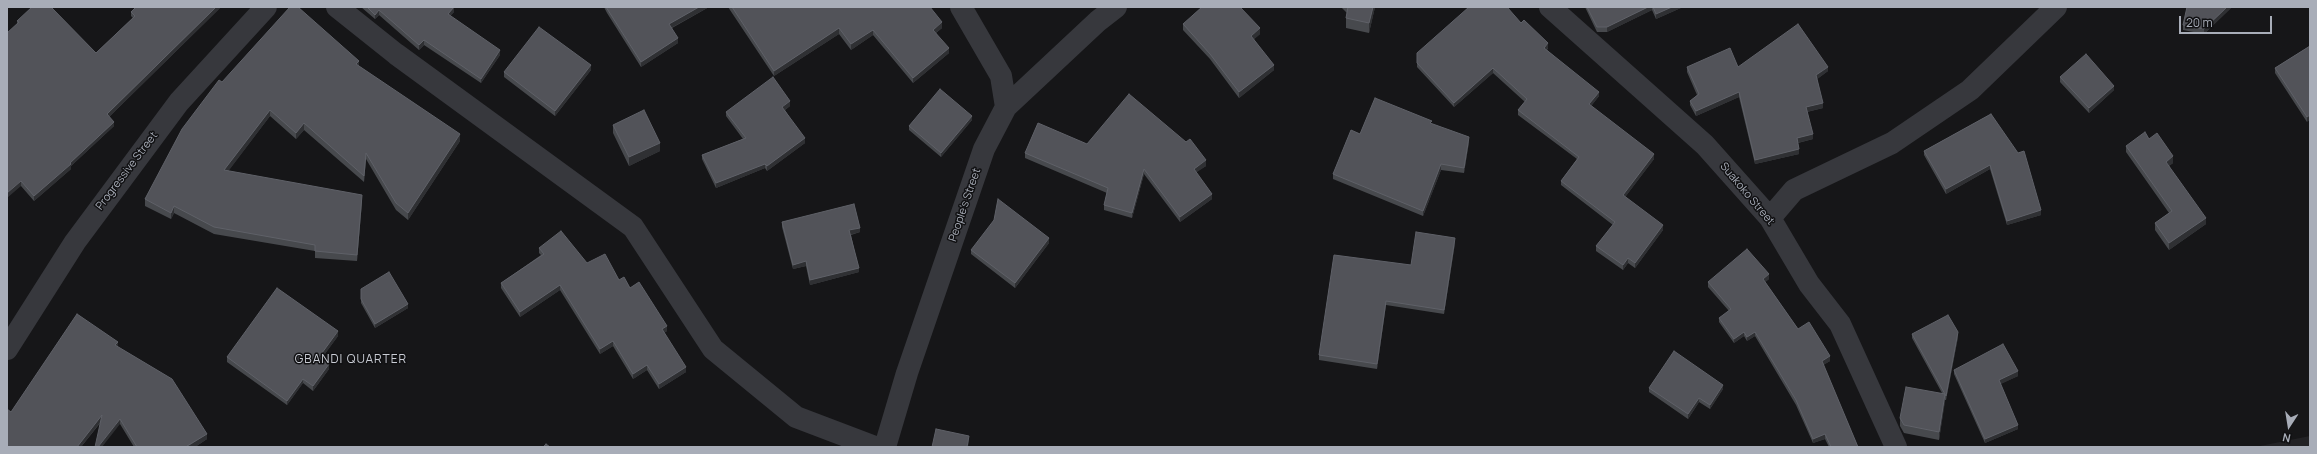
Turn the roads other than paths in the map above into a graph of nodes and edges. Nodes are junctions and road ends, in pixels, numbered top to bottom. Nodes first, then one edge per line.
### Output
1 (266, 7) edge
2 (337, 7) edge
3 (961, 7) edge
4 (1116, 7) edge
5 (1550, 7) edge
6 (2056, 7) edge
7 (1006, 107) junction
8 (1770, 218) junction
9 (7, 349) edge
10 (875, 447) edge
11 (885, 447) edge
12 (1896, 447) edge

1 - 9 street, Progressive Street
2 - 10 street
3 - 7 street
4 - 7 street, People's Street
5 - 8 street, Suakoko Street
6 - 8 street
7 - 11 street, People's Street
8 - 12 street, Suakoko Street

